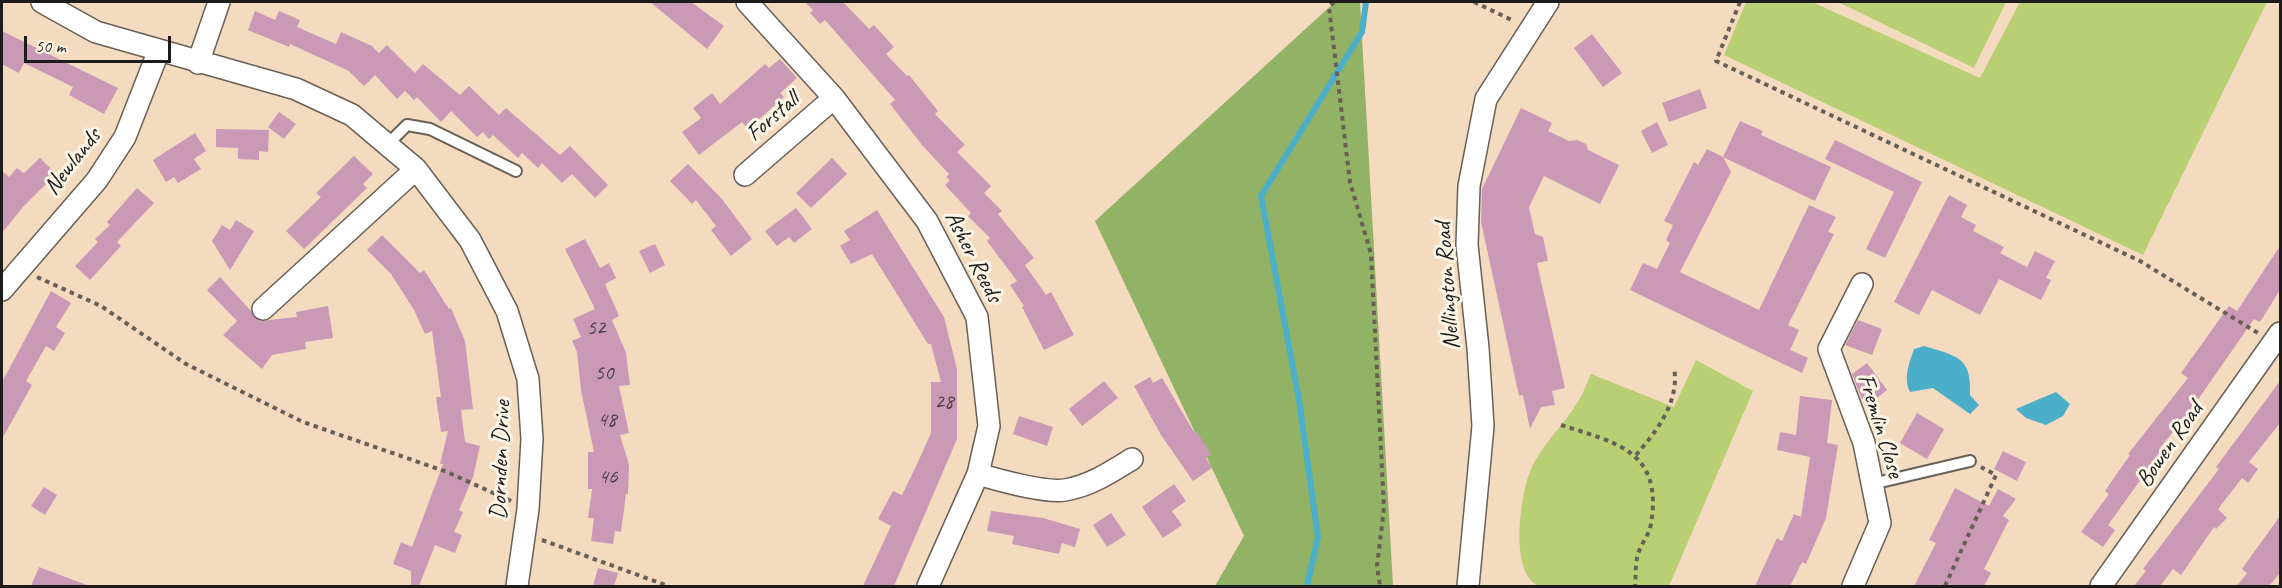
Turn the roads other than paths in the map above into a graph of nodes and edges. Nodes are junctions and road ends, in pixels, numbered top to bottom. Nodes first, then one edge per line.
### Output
1 (42, 2) edge
2 (219, 2) edge
3 (747, 2) edge
4 (1548, 2) edge
5 (159, 50) junction
6 (198, 63) junction
7 (834, 98) junction
8 (387, 145) junction
9 (416, 170) junction
10 (516, 171) dead end
11 (745, 175) dead end
12 (1862, 284) dead end
13 (2, 290) edge
14 (263, 309) dead end
15 (2277, 338) edge
16 (1132, 459) dead end
17 (1970, 461) road end
18 (978, 474) junction
19 (1872, 484) junction
20 (517, 586) edge
21 (928, 586) edge
22 (1468, 586) edge
23 (1852, 586) edge
24 (2101, 586) edge

1 - 5 street, Dornden Drive
2 - 6 street
3 - 7 street, Asher Reeds
4 - 22 street, Nellington Road
5 - 6 street, Dornden Drive
5 - 13 street, Newlands
6 - 8 street, Dornden Drive
7 - 11 street, Forstall
7 - 18 street, Asher Reeds
8 - 9 street, Dornden Drive
8 - 10 lane
9 - 14 street
9 - 20 street, Dornden Drive
12 - 19 street, Fremlin Close
15 - 24 street, Bowen Road
16 - 18 street
17 - 19 lane
18 - 21 street, Asher Reeds
19 - 23 street, Fremlin Close

